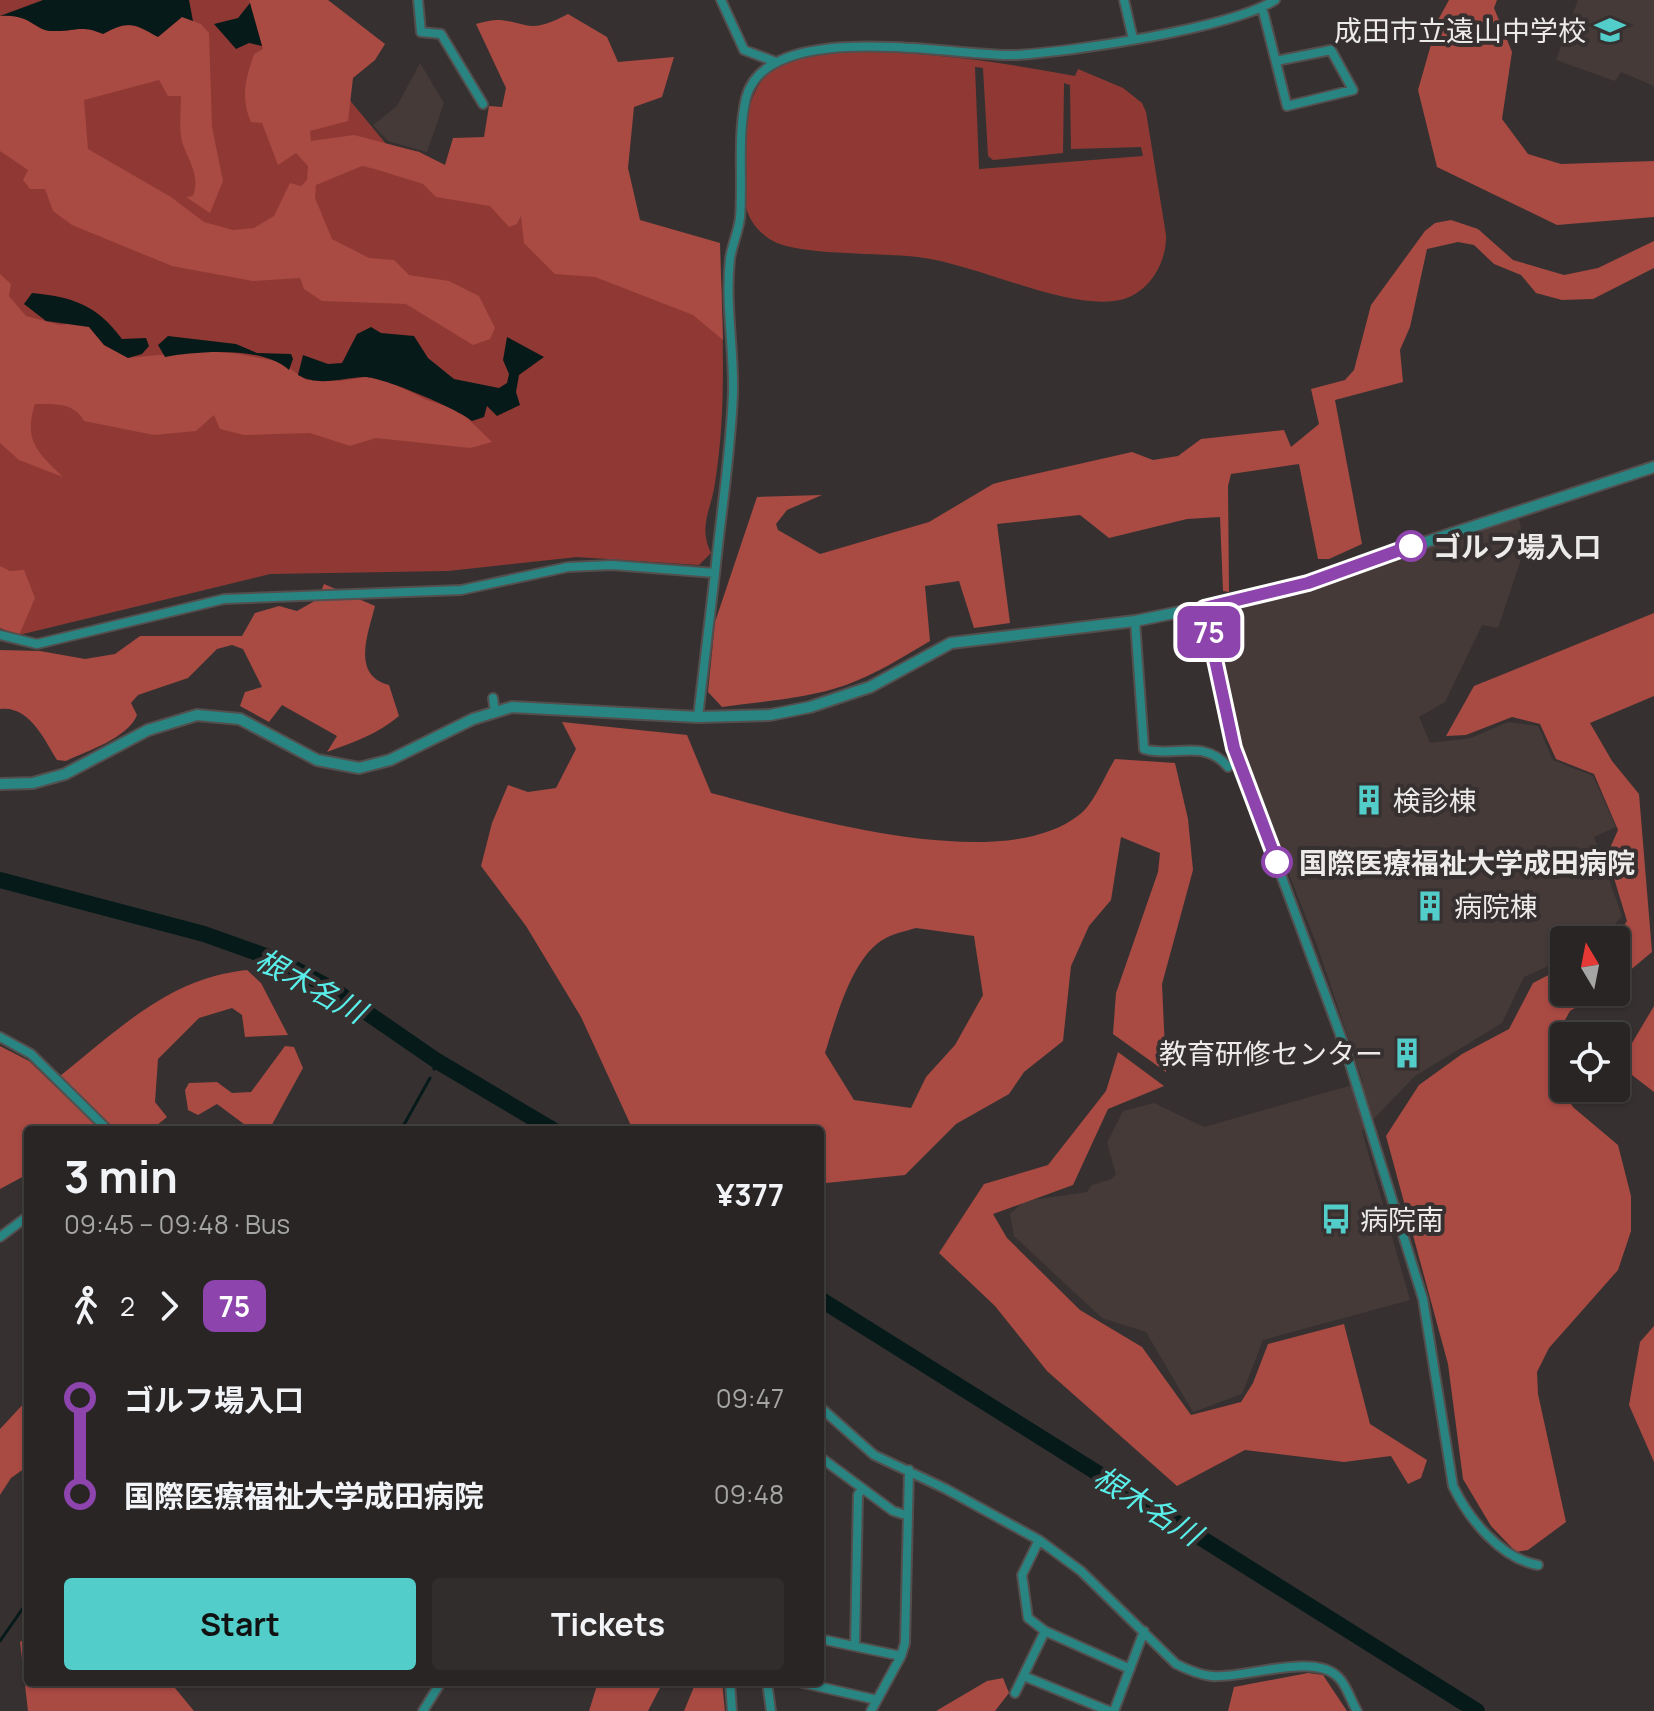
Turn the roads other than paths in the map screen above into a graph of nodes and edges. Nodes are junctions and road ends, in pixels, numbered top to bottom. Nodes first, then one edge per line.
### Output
1 (418, 0) edge
2 (721, 0) edge
3 (1124, 0) edge
4 (1275, 0) edge
5 (1262, 7) junction
6 (1133, 39) junction
7 (1276, 61) junction
8 (776, 62) junction
9 (483, 104) dead end
10 (1654, 467) edge
11 (715, 573) junction
12 (1204, 608) junction
13 (1135, 621) junction
14 (0, 635) edge
15 (493, 698) dead end
16 (495, 712) junction
17 (698, 717) junction
18 (1228, 767) dead end
19 (0, 784) edge
20 (0, 1037) edge
21 (104, 1126) edge
22 (24, 1219) edge
23 (0, 1237) edge
24 (824, 1411) edge
25 (824, 1460) edge
26 (909, 1470) junction
27 (862, 1488) junction
28 (906, 1515) junction
29 (1039, 1540) junction
30 (1538, 1565) dead end
31 (1045, 1631) junction
32 (1144, 1631) junction
33 (824, 1640) edge
34 (855, 1646) junction
35 (901, 1656) junction
36 (1130, 1669) junction
37 (1026, 1677) junction
38 (439, 1686) edge
39 (730, 1686) edge
40 (768, 1686) edge
41 (816, 1686) edge
42 (1015, 1693) dead end
43 (877, 1700) junction
44 (423, 1711) edge
45 (732, 1711) edge
46 (771, 1711) edge
47 (871, 1711) edge
48 (1112, 1711) edge
49 (1357, 1711) edge

1 - 9 street
2 - 8 street
3 - 6 street
4 - 5 street
5 - 6 street
5 - 7 street
6 - 8 street
7 - 7 street
8 - 11 street
10 - 12 street
11 - 14 street
11 - 17 street
12 - 13 street
12 - 30 street
13 - 17 street
13 - 18 street
15 - 16 street
16 - 17 street
16 - 19 street
20 - 21 street
22 - 23 street
24 - 26 street
25 - 27 street
26 - 28 street
26 - 29 street
27 - 28 street
27 - 34 street
28 - 35 street
29 - 31 street
29 - 32 street
31 - 36 street
31 - 37 street
32 - 36 street
32 - 49 street
33 - 34 street
34 - 35 street
35 - 43 street
36 - 48 street
37 - 42 street
37 - 48 street
38 - 44 street
39 - 45 street
40 - 46 street
41 - 43 street
43 - 47 street

